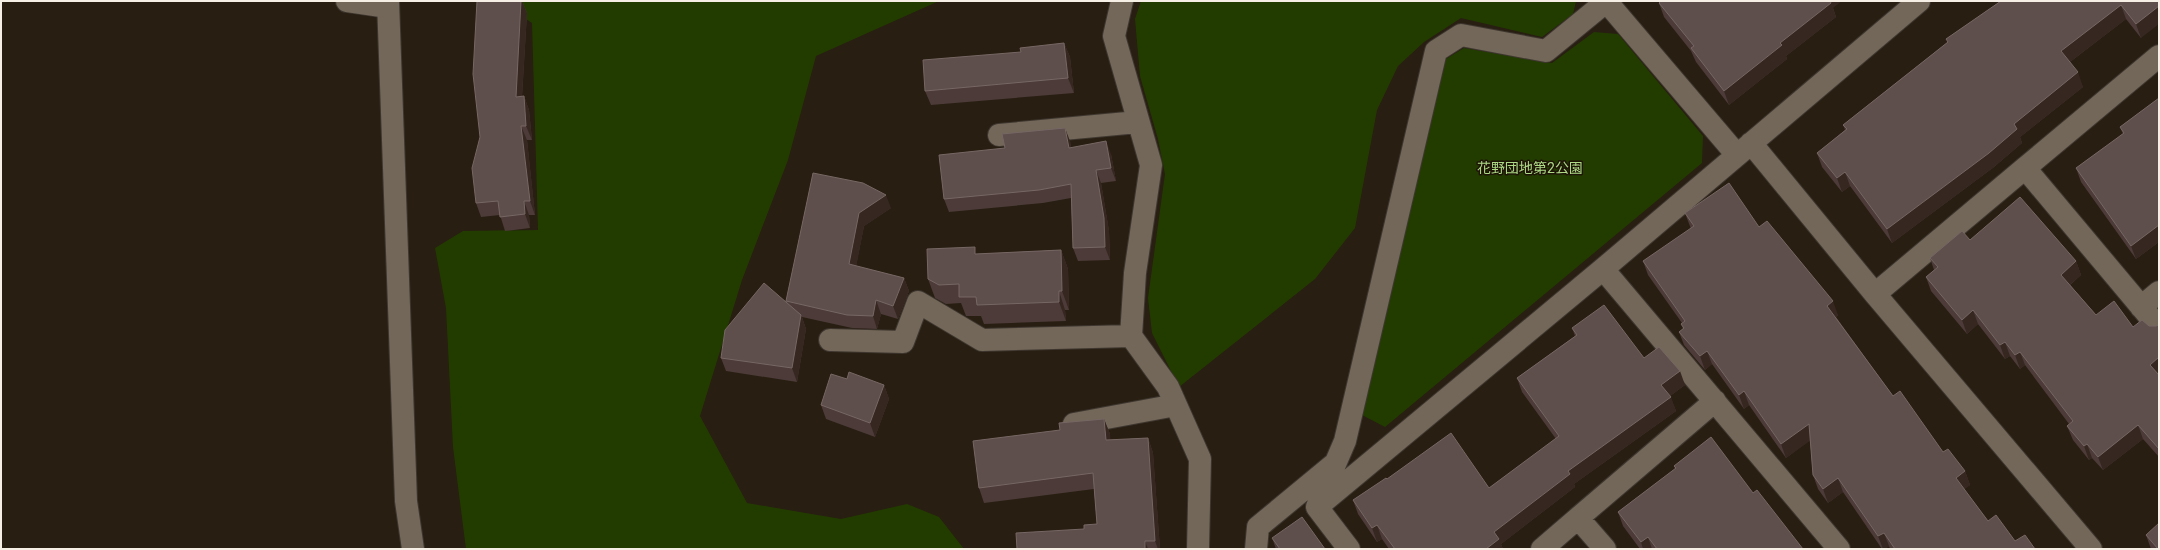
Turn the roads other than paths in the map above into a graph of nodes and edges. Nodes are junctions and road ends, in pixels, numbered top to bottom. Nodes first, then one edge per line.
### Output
1 (347, 1) edge
2 (1122, 1) edge
3 (1607, 1) edge
4 (1919, 1) edge
5 (388, 4) edge
6 (2159, 56) edge
7 (1138, 122) junction
8 (999, 134) dead end
9 (1744, 149) junction
10 (2025, 168) junction
11 (1603, 269) junction
12 (2159, 292) edge
13 (1875, 294) junction
14 (2141, 307) junction
15 (2159, 328) edge
16 (1131, 336) junction
17 (830, 340) dead end
18 (1715, 401) junction
19 (1176, 405) junction
20 (1074, 424) edge
21 (1335, 463) junction
22 (1317, 507) junction
23 (1578, 518) junction
24 (413, 549) edge
25 (1198, 549) edge
26 (1256, 549) edge
27 (1349, 549) edge
28 (1542, 549) edge
29 (1604, 549) edge
30 (1839, 549) edge
31 (2091, 549) edge

1 - 5 street
2 - 7 street
3 - 9 street
3 - 21 street
4 - 9 street
5 - 24 street
6 - 10 street
7 - 8 street
7 - 16 street
9 - 11 street
9 - 13 street
10 - 13 street
10 - 14 street
11 - 18 street
11 - 22 street
12 - 14 street
13 - 31 street
14 - 15 street
16 - 17 street
16 - 19 street
18 - 23 street
18 - 30 street
19 - 20 street
19 - 25 street
21 - 22 street
21 - 26 street
22 - 27 street
23 - 28 street
23 - 29 street

